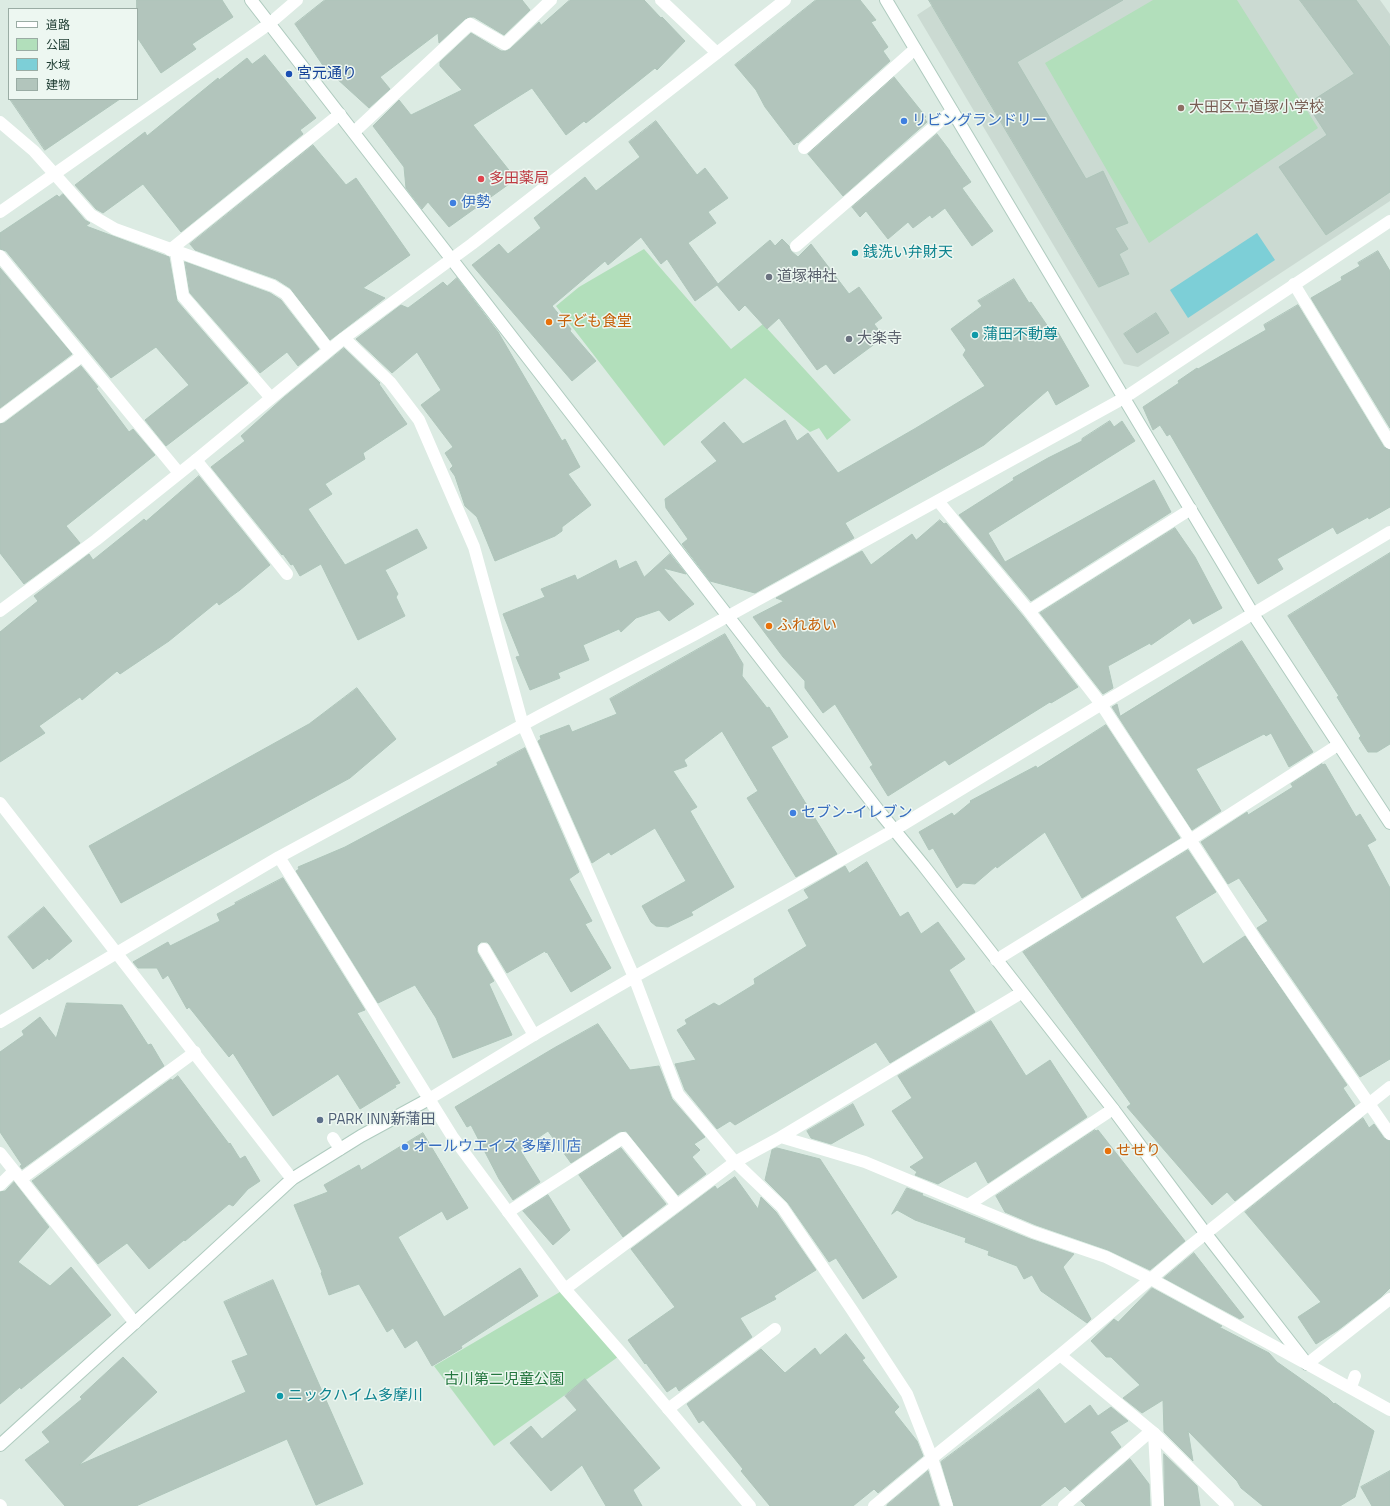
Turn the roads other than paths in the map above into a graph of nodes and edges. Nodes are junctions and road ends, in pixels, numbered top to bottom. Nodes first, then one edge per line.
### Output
1 (251, 0) edge
2 (297, 0) edge
3 (551, 0) edge
4 (661, 0) edge
5 (785, 0) edge
6 (886, 0) edge
7 (270, 24) junction
8 (915, 49) junction
9 (717, 53) junction
10 (952, 111) junction
11 (340, 114) junction
12 (0, 122) edge
13 (354, 132) junction
14 (804, 148) dead end
15 (55, 173) junction
16 (0, 212) edge
17 (1390, 221) edge
18 (796, 246) dead end
19 (173, 251) junction
20 (0, 256) edge
21 (452, 259) junction
22 (1294, 284) junction
23 (344, 338) junction
24 (329, 350) junction
25 (82, 356) junction
26 (271, 398) junction
27 (1124, 398) junction
28 (0, 417) edge
29 (1390, 443) edge
30 (196, 460) junction
31 (180, 474) junction
32 (938, 501) junction
33 (1191, 509) junction
34 (1390, 532) edge
35 (287, 574) dead end
36 (0, 611) edge
37 (1029, 611) junction
38 (1253, 614) junction
39 (729, 616) junction
40 (1101, 704) junction
41 (523, 725) junction
42 (1338, 745) junction
43 (0, 803) edge
44 (1390, 824) edge
45 (894, 830) junction
46 (1190, 840) junction
47 (279, 857) junction
48 (484, 949) dead end
49 (117, 952) junction
50 (996, 960) junction
51 (634, 977) junction
52 (1022, 993) junction
53 (0, 1022) edge
54 (534, 1035) junction
55 (195, 1052) junction
56 (1390, 1087) edge
57 (429, 1099) junction
58 (1368, 1104) junction
59 (1113, 1109) junction
60 (1390, 1134) edge
61 (781, 1137) junction
62 (333, 1138) dead end
63 (340, 1149) junction
64 (0, 1153) edge
65 (735, 1162) junction
66 (18, 1175) junction
67 (292, 1179) junction
68 (0, 1185) edge
69 (678, 1205) junction
70 (968, 1205) junction
71 (508, 1212) junction
72 (1206, 1234) junction
73 (1151, 1279) junction
74 (565, 1289) junction
75 (1390, 1300) edge
76 (134, 1323) junction
77 (775, 1330) dead end
78 (1060, 1355) junction
79 (1307, 1364) junction
80 (668, 1409) junction
81 (1390, 1410) edge
82 (1153, 1432) junction
83 (0, 1445) edge
84 (932, 1458) junction
85 (750, 1506) edge
86 (874, 1506) edge
87 (947, 1506) edge
88 (1064, 1506) edge
89 (1158, 1506) edge
90 (1228, 1506) edge

1 - 7 street
2 - 7 street
3 - 13 street
4 - 9 street
5 - 9 street
6 - 8 street
7 - 11 street
7 - 15 street
8 - 10 street
8 - 14 street
9 - 21 street
10 - 18 street
10 - 27 street
11 - 13 street
11 - 19 street
12 - 15 street
13 - 21 street
15 - 16 street
15 - 19 street
17 - 22 street
19 - 24 street
19 - 26 street
20 - 25 street
21 - 23 street
21 - 39 street
22 - 27 street
22 - 29 street
23 - 24 street
23 - 41 street
24 - 26 street
25 - 28 street
25 - 31 street
26 - 30 street
27 - 32 street
27 - 33 street
30 - 31 street
30 - 35 street
31 - 36 street
32 - 37 street
32 - 39 street
33 - 37 street
33 - 38 street
34 - 38 street
37 - 40 street
38 - 40 street
38 - 42 street
39 - 41 street
39 - 45 street
40 - 45 street
40 - 46 street
41 - 47 street
41 - 51 street
42 - 44 street
42 - 46 street
43 - 49 street
45 - 50 street
45 - 51 street
46 - 50 street
46 - 58 street
47 - 49 street
47 - 57 street
48 - 54 street
49 - 53 street
49 - 55 street
50 - 52 street
51 - 54 street
51 - 65 street
52 - 59 street
52 - 61 street
54 - 57 street
55 - 66 street
55 - 67 street
56 - 58 street
57 - 63 street
57 - 71 street
58 - 60 street
58 - 72 street
59 - 70 street
59 - 72 street
61 - 65 street
61 - 70 street
62 - 63 street
63 - 67 street
64 - 66 street
65 - 69 street
65 - 84 street
66 - 68 street
66 - 76 street
67 - 76 street
69 - 71 street
69 - 74 street
70 - 73 street
71 - 74 street
72 - 73 street
72 - 79 street
73 - 78 street
73 - 79 street
74 - 80 street
75 - 79 street
76 - 83 street
77 - 80 street
78 - 82 street
78 - 84 street
79 - 81 street
80 - 85 street
82 - 88 street
82 - 89 street
82 - 90 street
84 - 86 street
84 - 87 street

